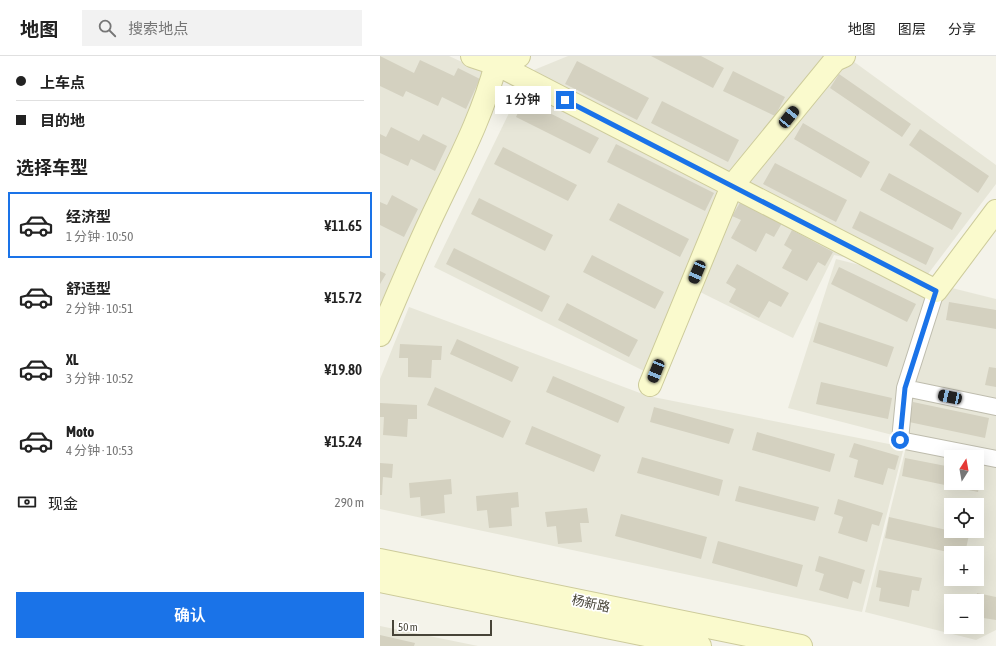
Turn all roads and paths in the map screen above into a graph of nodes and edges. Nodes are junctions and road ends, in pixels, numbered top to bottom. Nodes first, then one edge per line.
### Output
1 (472, 56) edge
2 (519, 56) edge
3 (844, 56) edge
4 (496, 64) junction
5 (732, 186) junction
6 (996, 211) edge
7 (936, 291) junction
8 (380, 334) edge
9 (650, 385) dead end
10 (905, 388) junction
11 (996, 407) edge
12 (996, 459) edge
13 (380, 560) edge
14 (380, 581) edge
15 (700, 646) edge
16 (801, 646) edge

1 - 4 street
2 - 4 street
3 - 5 street
4 - 5 street
4 - 8 street
5 - 7 street
5 - 9 street
6 - 7 street
7 - 10 street
10 - 11 street
10 - 12 street
13 - 16 street, 杨新路
14 - 15 street, 杨新路

